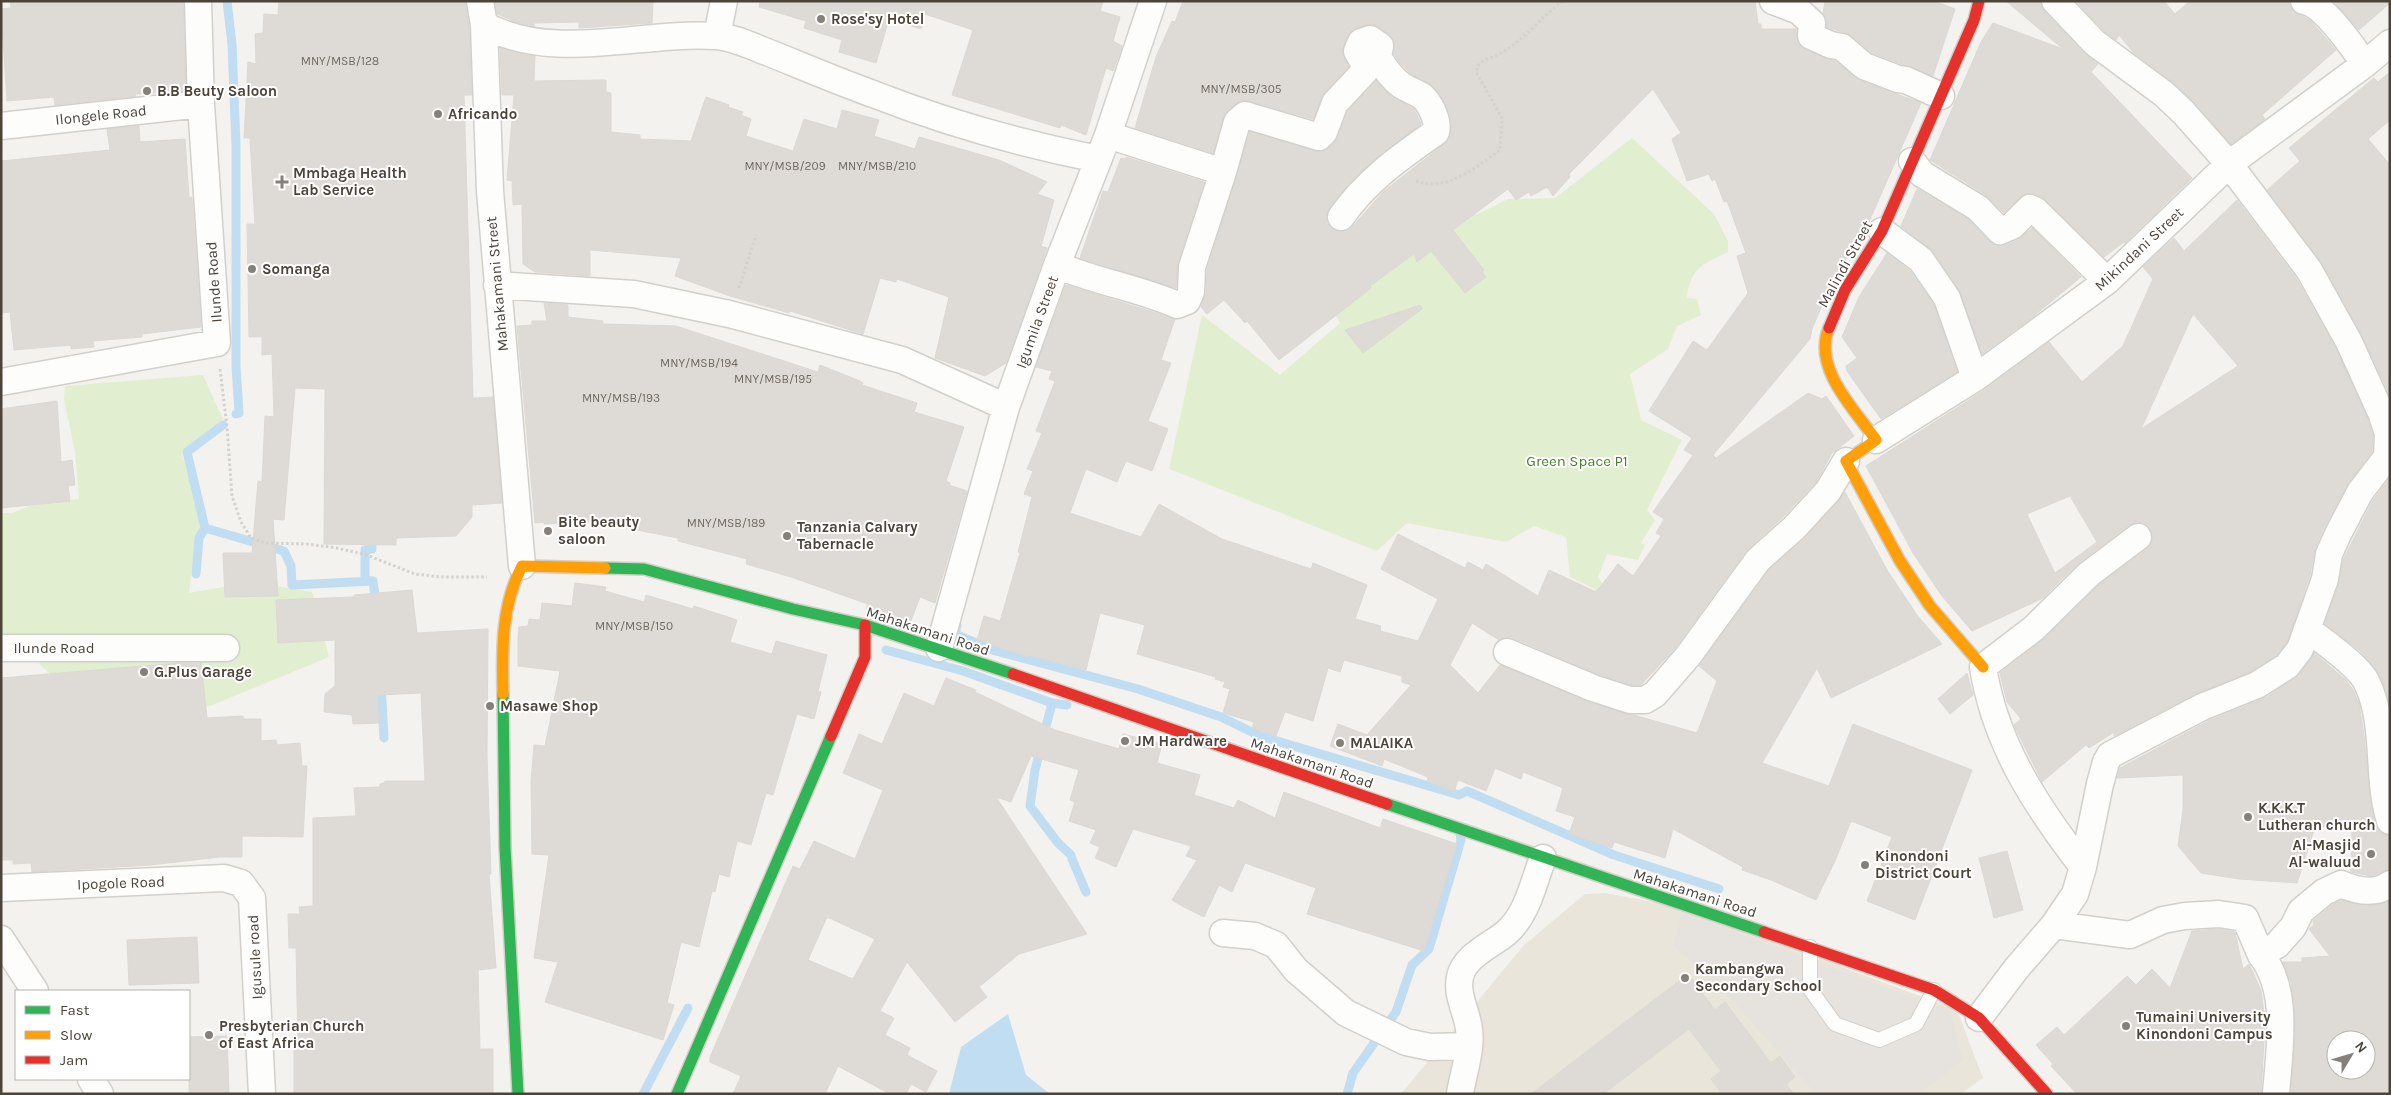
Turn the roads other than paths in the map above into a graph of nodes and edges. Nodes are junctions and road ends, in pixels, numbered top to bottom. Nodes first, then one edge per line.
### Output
1 (198, 1) edge
2 (724, 1) edge
3 (1153, 1) edge
4 (1773, 1) edge
5 (1979, 1) edge
6 (2055, 1) edge
7 (2304, 1) edge
8 (482, 13) edge
9 (717, 36) junction
10 (2390, 43) edge
11 (2365, 64) junction
12 (1941, 96) junction
13 (201, 104) junction
14 (1, 126) edge
15 (1108, 136) junction
16 (1098, 159) junction
17 (1912, 160) junction
18 (2229, 164) junction
19 (1223, 172) junction
20 (1341, 217) dead end
21 (1882, 231) junction
22 (1057, 265) junction
23 (2107, 282) junction
24 (496, 285) junction
25 (1975, 378) junction
26 (1, 382) edge
27 (1006, 407) junction
28 (1876, 440) junction
29 (2388, 457) edge
30 (1846, 461) junction
31 (2138, 537) dead end
32 (518, 573) junction
33 (865, 626) junction
34 (2307, 630) junction
35 (1, 648) edge
36 (226, 648) dead end
37 (939, 648) junction
38 (1507, 652) dead end
39 (1983, 667) junction
40 (2390, 821) edge
41 (1544, 858) junction
42 (2083, 866) junction
43 (241, 883) joint
44 (2390, 884) edge
45 (1, 888) edge
46 (2054, 925) junction
47 (1223, 933) dead end
48 (1, 939) edge
49 (1810, 946) junction
50 (2261, 954) junction
51 (34, 990) edge
52 (1934, 990) junction
53 (1979, 1018) junction
54 (1469, 1046) junction
55 (92, 1080) edge
56 (100, 1094) edge
57 (262, 1094) edge
58 (518, 1094) edge
59 (677, 1094) edge
60 (1460, 1094) edge
61 (2047, 1094) edge
62 (2276, 1094) edge

1 - 13 street, Ilunde Road
2 - 9 street
3 - 15 street, Igumila Street
4 - 12 street
5 - 12 street, Malindi Street
6 - 18 street
7 - 11 street
8 - 9 street
8 - 24 street, Mahakamani Street
9 - 16 street
10 - 11 street, Mikindani Street
11 - 18 street, Mikindani Street
12 - 17 street, Malindi Street
13 - 14 street, Ilongele Road
13 - 26 street, Ilunde Road
15 - 16 street, Igumila Street
15 - 19 street
16 - 22 street, Igumila Street
17 - 21 street, Malindi Street
17 - 23 street
18 - 23 street, Mikindani Street
18 - 29 street
19 - 20 street
19 - 22 street
21 - 25 street
21 - 28 street, Malindi Street
22 - 27 street, Igumila Street
23 - 25 street, Mikindani Street
24 - 27 street
24 - 32 street, Mahakamani Street
25 - 28 street, Mikindani Street
27 - 37 street, Igumila Street
28 - 30 street
29 - 34 street
30 - 38 street
30 - 39 street
31 - 39 street
32 - 33 street, Mahakamani Road
32 - 58 street
33 - 37 street, Mahakamani Road
33 - 59 street
34 - 40 street
34 - 42 street
35 - 36 street, Ilunde Road
37 - 41 street, Mahakamani Road
39 - 42 street
41 - 49 street, Mahakamani Road
41 - 54 street
42 - 46 street
43 - 45 street, Ipogole Road
43 - 57 street, Igusule road
44 - 50 street
46 - 50 street
46 - 53 street
47 - 54 street
48 - 51 street
49 - 52 street, Mahakamani Road
49 - 52 lane
50 - 62 street
52 - 53 street, Mahakamani Road
53 - 61 street, Mahakamani Road
54 - 60 street
55 - 56 street

